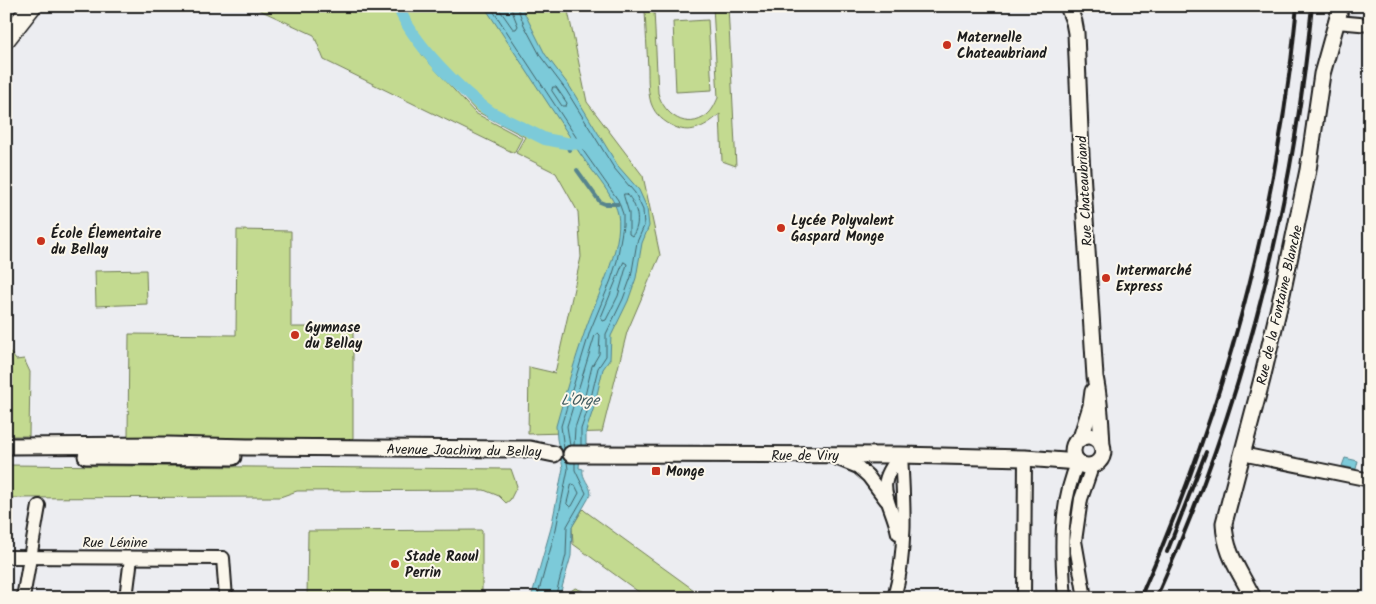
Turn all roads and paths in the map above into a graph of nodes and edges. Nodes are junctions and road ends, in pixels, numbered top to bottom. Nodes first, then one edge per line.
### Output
1 (32, 6) edge
2 (1068, 6) edge
3 (1341, 6) edge
4 (1337, 22) junction
5 (1370, 25) edge
6 (6, 39) edge
7 (1095, 377) junction
8 (1078, 440) junction
9 (6, 446) edge
10 (1102, 447) junction
11 (554, 454) junction
12 (1242, 454) junction
13 (6, 455) edge
14 (578, 455) joint
15 (829, 455) junction
16 (901, 455) junction
17 (1025, 458) junction
18 (1086, 463) junction
19 (1370, 480) edge
20 (888, 502) junction
21 (40, 506) dead end
22 (902, 553) junction
23 (6, 557) edge
24 (30, 557) junction
25 (131, 558) junction
26 (23, 598) edge
27 (126, 598) edge
28 (226, 598) edge
29 (894, 598) edge
30 (1024, 598) edge
31 (1065, 598) edge
32 (1085, 598) edge
33 (1253, 598) edge

1 - 6 main road
2 - 7 street, Rue Chateaubriand
3 - 4 street, Rue de la Fontaine Blanche
4 - 5 street
4 - 12 street, Rue de la Fontaine Blanche
7 - 8 street, Rue Chateaubriand
7 - 10 street, Rue Chateaubriand
8 - 10 street
8 - 17 street, Rue de Viry
8 - 18 street
9 - 11 street, Avenue Joachim du Bellay
10 - 18 street
11 - 13 street, Avenue Joachim du Bellay
11 - 14 street
12 - 19 street
12 - 33 street, Rue de la Fontaine Blanche
14 - 15 street, Rue de Viry
15 - 16 street, Rue de Viry
15 - 20 street
16 - 17 street, Rue de Viry
16 - 20 street
16 - 22 street
17 - 18 street, Rue de Viry
17 - 30 street
18 - 31 street
18 - 32 street
20 - 22 street
21 - 24 street
22 - 29 street
23 - 24 street, Rue Lénine
24 - 25 street, Rue Lénine
24 - 26 street
25 - 27 street
25 - 28 street, Rue Lénine

